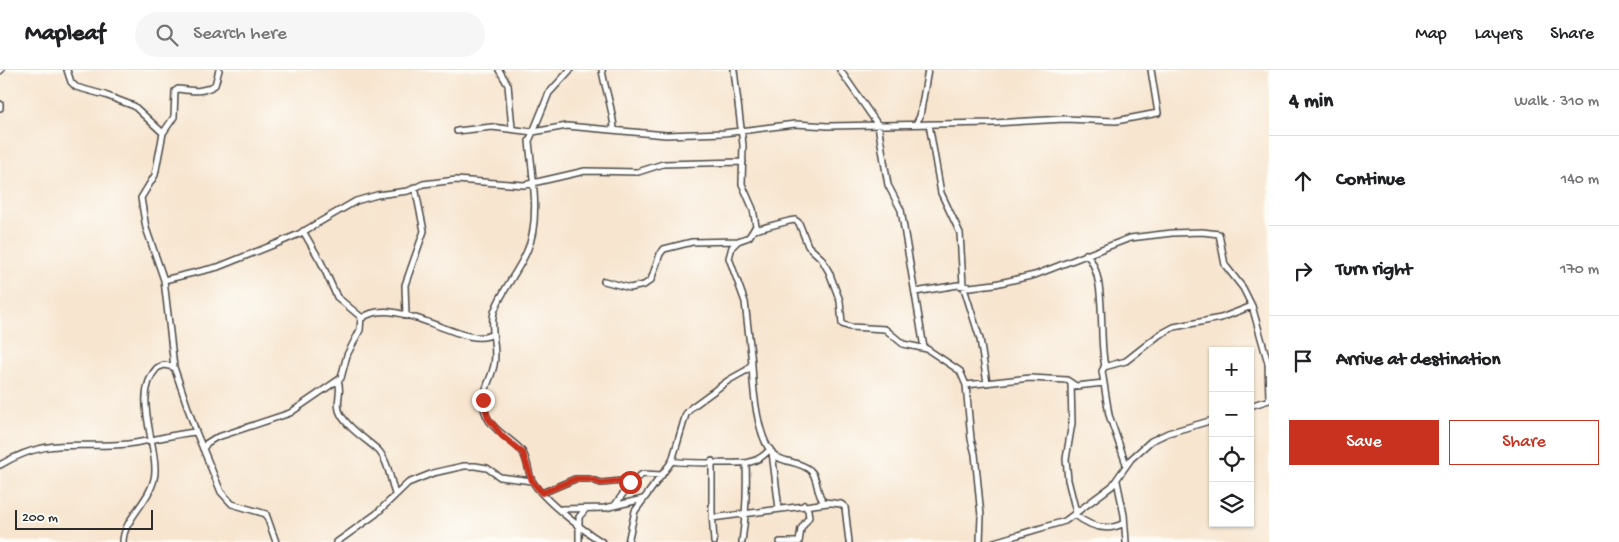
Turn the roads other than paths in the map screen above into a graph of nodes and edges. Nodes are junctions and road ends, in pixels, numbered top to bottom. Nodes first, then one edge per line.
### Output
1 (67, 70) edge
2 (219, 70) edge
3 (499, 70) edge
4 (570, 70) edge
5 (602, 70) edge
6 (734, 70) edge
7 (840, 70) edge
8 (928, 70) edge
9 (1150, 70) edge
10 (916, 124) junction
11 (929, 124) junction
12 (878, 125) junction
13 (512, 128) junction
14 (614, 129) junction
15 (741, 130) junction
16 (457, 131) dead end
17 (533, 132) junction
18 (163, 133) junction
19 (743, 162) junction
20 (533, 183) junction
21 (415, 187) junction
22 (755, 230) junction
23 (303, 231) junction
24 (738, 241) junction
25 (1086, 254) junction
26 (164, 280) junction
27 (604, 281) dead end
28 (963, 285) junction
29 (914, 292) junction
30 (1252, 306) junction
31 (406, 316) junction
32 (361, 319) junction
33 (492, 334) junction
34 (924, 348) junction
35 (752, 363) junction
36 (174, 367) junction
37 (1104, 367) junction
38 (1268, 370) edge
39 (338, 381) junction
40 (1104, 382) junction
41 (987, 383) junction
42 (1071, 383) junction
43 (966, 385) junction
44 (1269, 400) edge
45 (1254, 405) edge
46 (1209, 421) edge
47 (196, 432) junction
48 (152, 440) junction
49 (203, 449) junction
50 (771, 451) junction
51 (672, 461) junction
52 (712, 461) junction
53 (746, 463) junction
54 (1126, 464) junction
55 (0, 465) edge
56 (662, 475) junction
57 (633, 480) junction
58 (532, 481) junction
59 (1116, 481) junction
60 (542, 493) junction
61 (395, 494) junction
62 (644, 498) junction
63 (828, 503) junction
64 (615, 504) junction
65 (804, 505) junction
66 (560, 509) junction
67 (779, 509) junction
68 (585, 510) junction
69 (1075, 513) junction
70 (746, 515) junction
71 (712, 518) junction
72 (1124, 523) junction
73 (578, 527) junction
74 (123, 542) edge
75 (276, 542) edge
76 (337, 542) edge
77 (580, 542) edge
78 (602, 542) edge
79 (628, 542) edge
80 (714, 542) edge
81 (742, 542) edge
82 (780, 542) edge
83 (799, 542) edge
84 (849, 542) edge
85 (980, 542) edge
86 (994, 542) edge
87 (1126, 542) edge

1 - 18 street
2 - 18 street
3 - 13 street
4 - 17 street
5 - 14 street
6 - 15 street
7 - 12 street
8 - 10 street
9 - 11 street
10 - 11 street
10 - 12 street
11 - 28 street
12 - 15 street
12 - 29 street
13 - 16 street
13 - 17 street
14 - 15 street
14 - 17 street
15 - 19 street
17 - 20 street
18 - 26 street
19 - 20 street
19 - 22 street
20 - 21 street
20 - 33 street
21 - 23 street
21 - 31 street
22 - 24 street
22 - 34 street
23 - 26 street
23 - 32 street
24 - 27 street
24 - 35 street
25 - 28 street
25 - 30 street
25 - 37 street
26 - 36 street
28 - 29 street
28 - 41 street
29 - 34 street
30 - 37 street
30 - 38 street
31 - 32 street
31 - 33 street
32 - 39 street
33 - 58 street
34 - 43 street
35 - 50 street
35 - 51 street
36 - 47 street
36 - 48 street
37 - 40 street
38 - 44 street
39 - 49 street
39 - 61 street
40 - 42 street
40 - 54 street
41 - 42 street
41 - 43 street
42 - 69 street
43 - 85 street
44 - 45 street
46 - 54 street
47 - 48 street
47 - 49 street
48 - 55 street
48 - 74 street
49 - 75 street
50 - 53 street
50 - 63 street
50 - 67 street
51 - 52 street
51 - 56 street
52 - 53 street
52 - 71 street
53 - 70 street
54 - 59 street
56 - 57 street
56 - 62 street
57 - 60 street
57 - 64 street
58 - 60 street
58 - 61 street
59 - 69 street
59 - 72 street
60 - 66 street
61 - 76 street
62 - 64 street
62 - 79 street
63 - 65 street
63 - 84 street
64 - 68 street
65 - 67 street
65 - 83 street
66 - 68 street
66 - 73 street
67 - 70 street
68 - 73 street
69 - 72 street
69 - 86 street
70 - 71 street
70 - 81 street
71 - 80 street
72 - 87 street
73 - 77 street
73 - 78 street
82 - 83 street

